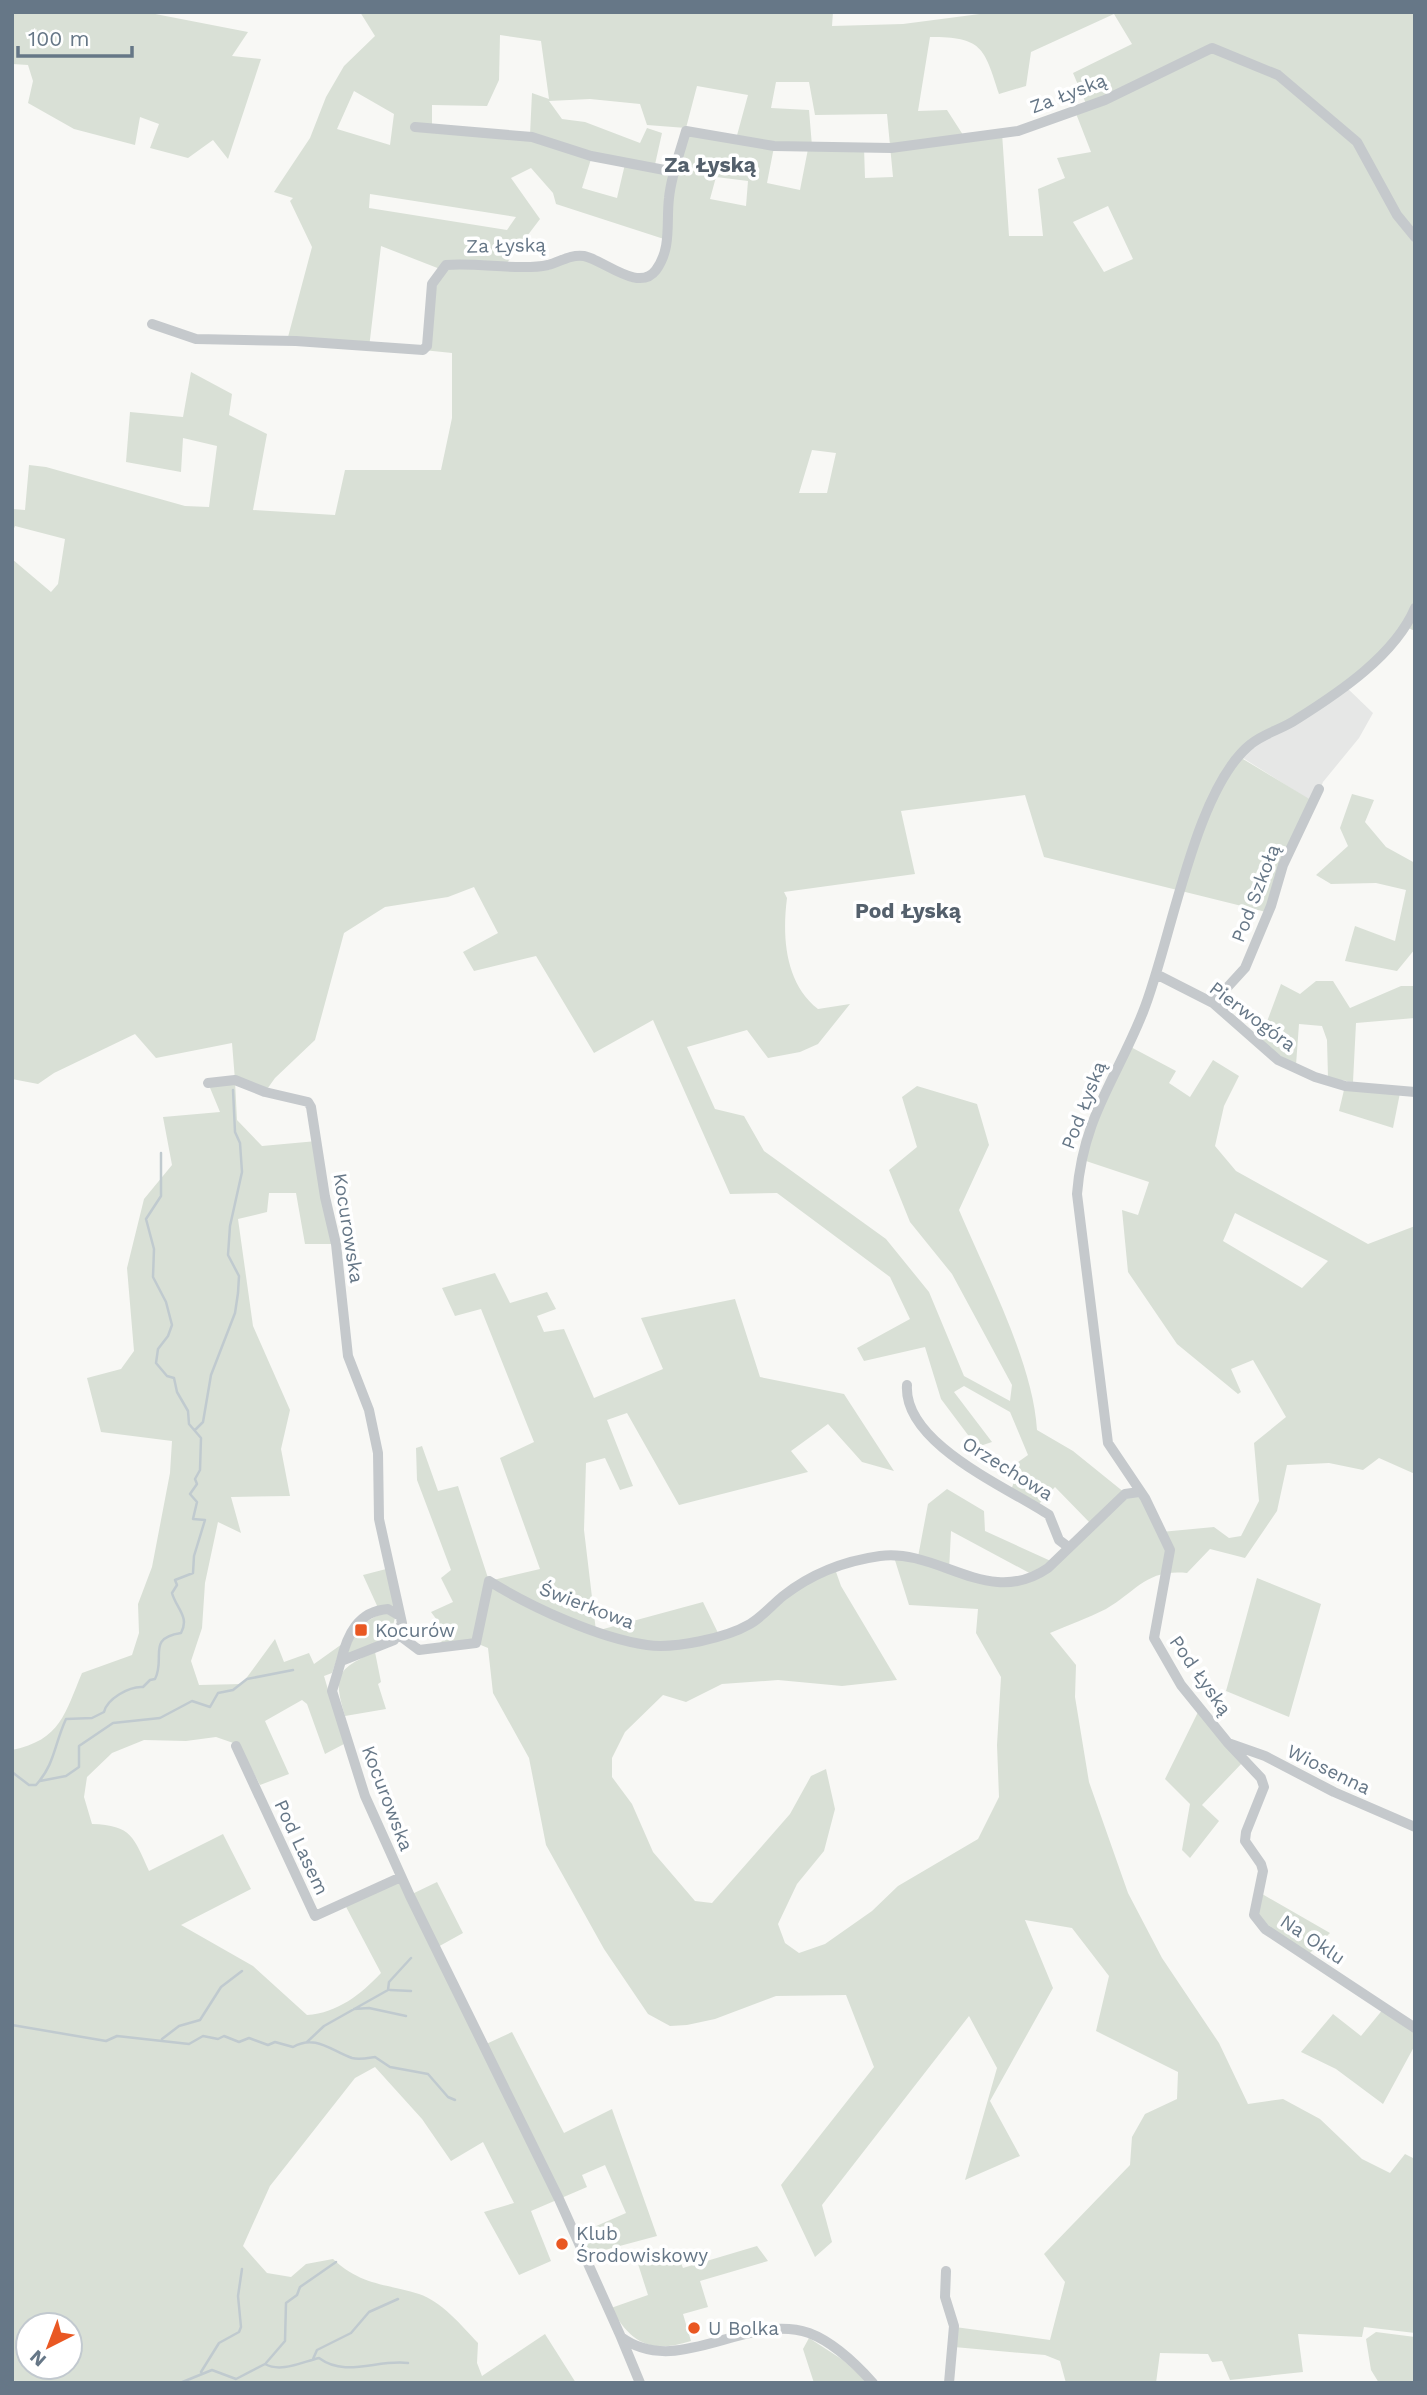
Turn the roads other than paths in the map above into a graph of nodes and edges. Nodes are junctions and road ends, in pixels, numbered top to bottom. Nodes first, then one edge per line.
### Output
1 (415, 127) dead end
2 (675, 172) junction
3 (1415, 237) edge
4 (152, 324) dead end
5 (1415, 608) edge
6 (1411, 629) edge
7 (1320, 789) dead end
8 (1156, 974) junction
9 (1213, 1003) junction
10 (208, 1083) dead end
11 (1415, 1092) edge
12 (907, 1385) dead end
13 (1139, 1492) junction
14 (1067, 1546) junction
15 (400, 1616) junction
16 (399, 1635) junction
17 (341, 1661) junction
18 (1228, 1743) junction
19 (236, 1746) dead end
20 (1415, 1827) edge
21 (401, 1877) junction
22 (1415, 2028) edge
23 (946, 2272) dead end
24 (621, 2337) junction
25 (640, 2383) edge
26 (873, 2383) edge
27 (949, 2383) edge

1 - 2 street
2 - 3 street, Za Łyską
2 - 4 street, Za Łyską
5 - 6 street
6 - 8 street, Pod Łyską
7 - 9 street, Pod Szkołą
8 - 9 street, Pierwogóra
8 - 13 street, Pod Łyską
9 - 11 street, Pierwogóra
10 - 15 street, Kocurowska
12 - 14 street, Orzechowa
13 - 14 street, Świerkowa
13 - 18 street, Pod Łyską
14 - 16 street, Świerkowa
15 - 16 street, Kocurowska
15 - 17 street, Kocurowska
16 - 17 street
17 - 21 street, Kocurowska
18 - 20 street, Wiosenna
18 - 22 street, Na Oklu
19 - 21 street, Pod Lasem
21 - 24 street, Kocurowska
23 - 27 street
24 - 25 street, Kocurowska
24 - 26 street

